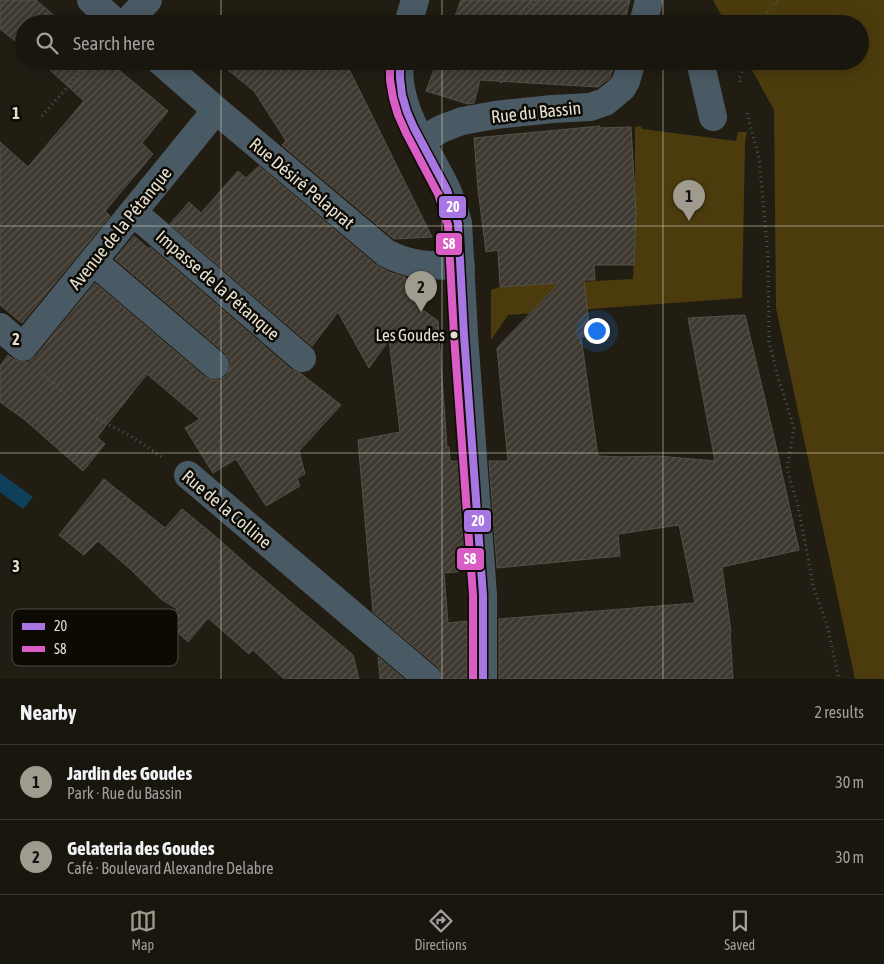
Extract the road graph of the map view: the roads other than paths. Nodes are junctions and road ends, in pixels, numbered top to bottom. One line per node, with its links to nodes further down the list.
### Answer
1 (91, 0): 5 (street)
2 (148, 0): 6 (street)
3 (414, 0): 7 (street)
4 (649, 0): 8 (street)
5 (107, 15)
6 (134, 15)
7 (410, 15)
8 (646, 15)
9 (170, 70): 13 (street, Rue Désiré Pelaprat)
10 (399, 70): 15 (street)
11 (629, 70): 15 (street, Rue du Bassin)
12 (702, 70): 14 (street)
13 (216, 110): 16 (street, Avenue de la Pétanque); 18 (street, Rue Désiré Pelaprat)
14 (713, 117)
15 (422, 141): 18 (street)
16 (133, 212): 17 (street, Avenue de la Pétanque); 20 (street, Impasse de la Pétanque)
17 (93, 261): 19 (street, Avenue de la Pétanque); 21 (street)
18 (461, 266): 24 (street)
19 (0, 327)
20 (302, 358)
21 (215, 365)
22 (188, 475): 23 (street, Rue de la Colline)
23 (428, 679)
24 (483, 679)

